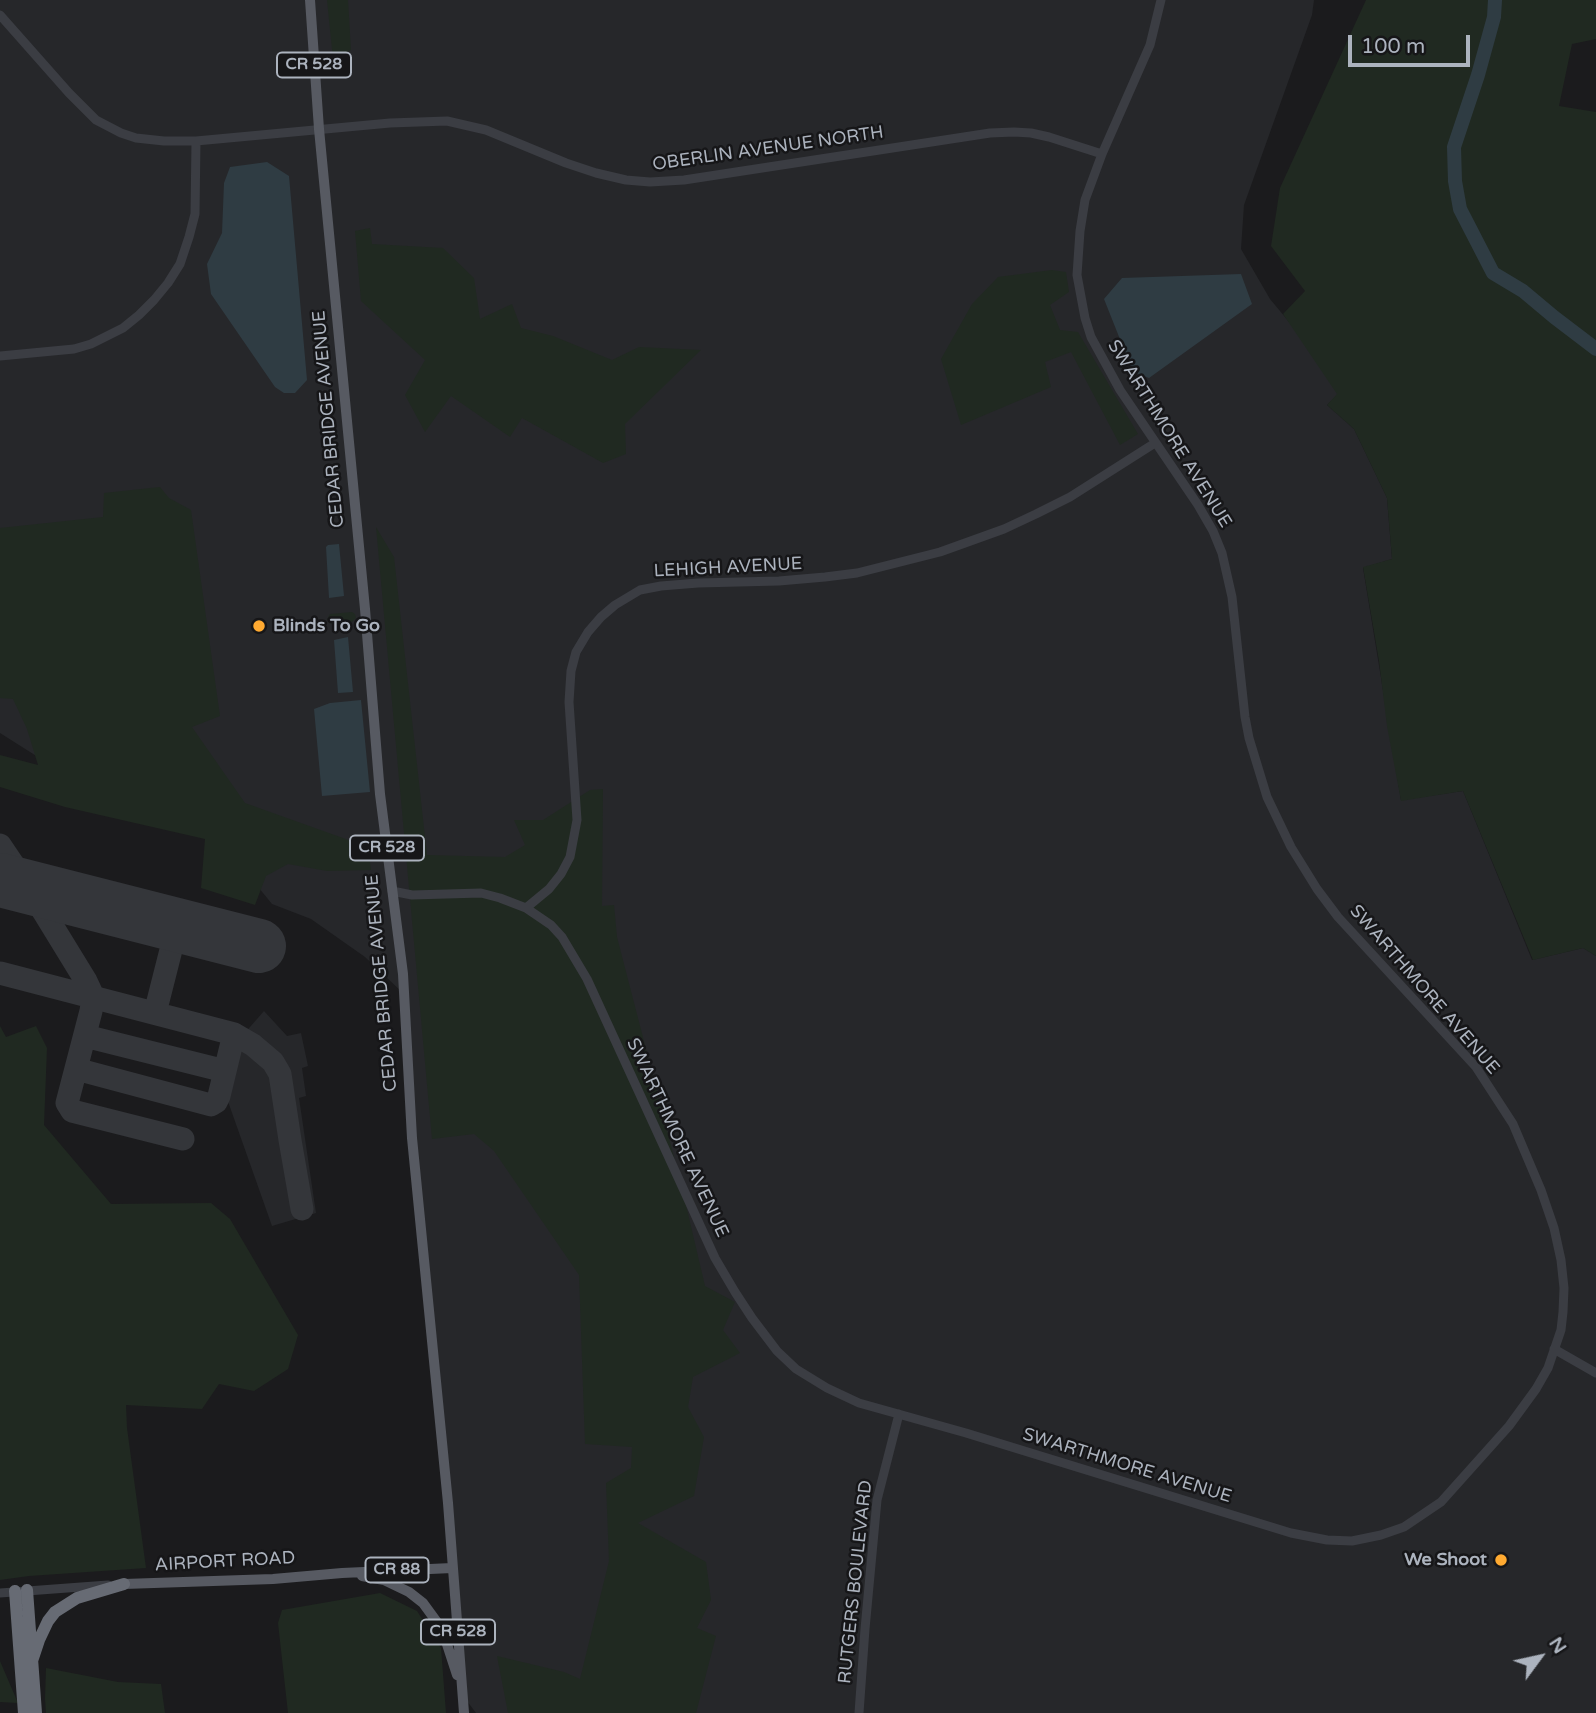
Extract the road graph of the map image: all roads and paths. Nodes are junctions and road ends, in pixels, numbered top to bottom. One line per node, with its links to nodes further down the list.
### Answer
1 (310, 0): 4 (main road, CEDAR BRIDGE AVENUE / CR 528)
2 (1161, 0): 6 (street, SWARTHMORE AVENUE)
3 (0, 15): 5 (street, OBERLIN AVENUE NORTH)
4 (319, 130): 5 (street, OBERLIN AVENUE NORTH); 6 (street, OBERLIN AVENUE NORTH); 9 (main road, CEDAR BRIDGE AVENUE / CR 528)
5 (196, 141): 7 (street)
6 (1102, 154): 8 (street, SWARTHMORE AVENUE)
7 (0, 356)
8 (1155, 443): 10 (street, LEHIGH AVENUE); 11 (street, SWARTHMORE AVENUE)
9 (392, 891): 10 (street, SWARTHMORE AVENUE); 14 (main road, CEDAR BRIDGE AVENUE / CR 528)
10 (526, 908): 13 (street, SWARTHMORE AVENUE)
11 (1555, 1349): 12 (street); 13 (street, SWARTHMORE AVENUE)
12 (1596, 1373)
13 (899, 1414): 24 (street, RUTGERS BOULEVARD)
14 (452, 1568): 15 (main road, AIRPORT ROAD / CR 88); 20 (main road, CEDAR BRIDGE AVENUE / CR 528)
15 (342, 1573): 16 (main road, AIRPORT ROAD / CR 88); 20 (main road)
16 (124, 1584): 17 (street, AIRPORT ROAD); 19 (highway)
17 (21, 1591): 18 (street, AIRPORT ROAD); 19 (highway); 21 (highway)
18 (0, 1593)
19 (32, 1661): 22 (highway)
20 (464, 1697): 23 (main road, CEDAR BRIDGE AVENUE / CR 528)
21 (24, 1713)
22 (36, 1713)
23 (464, 1713)
24 (859, 1713)

